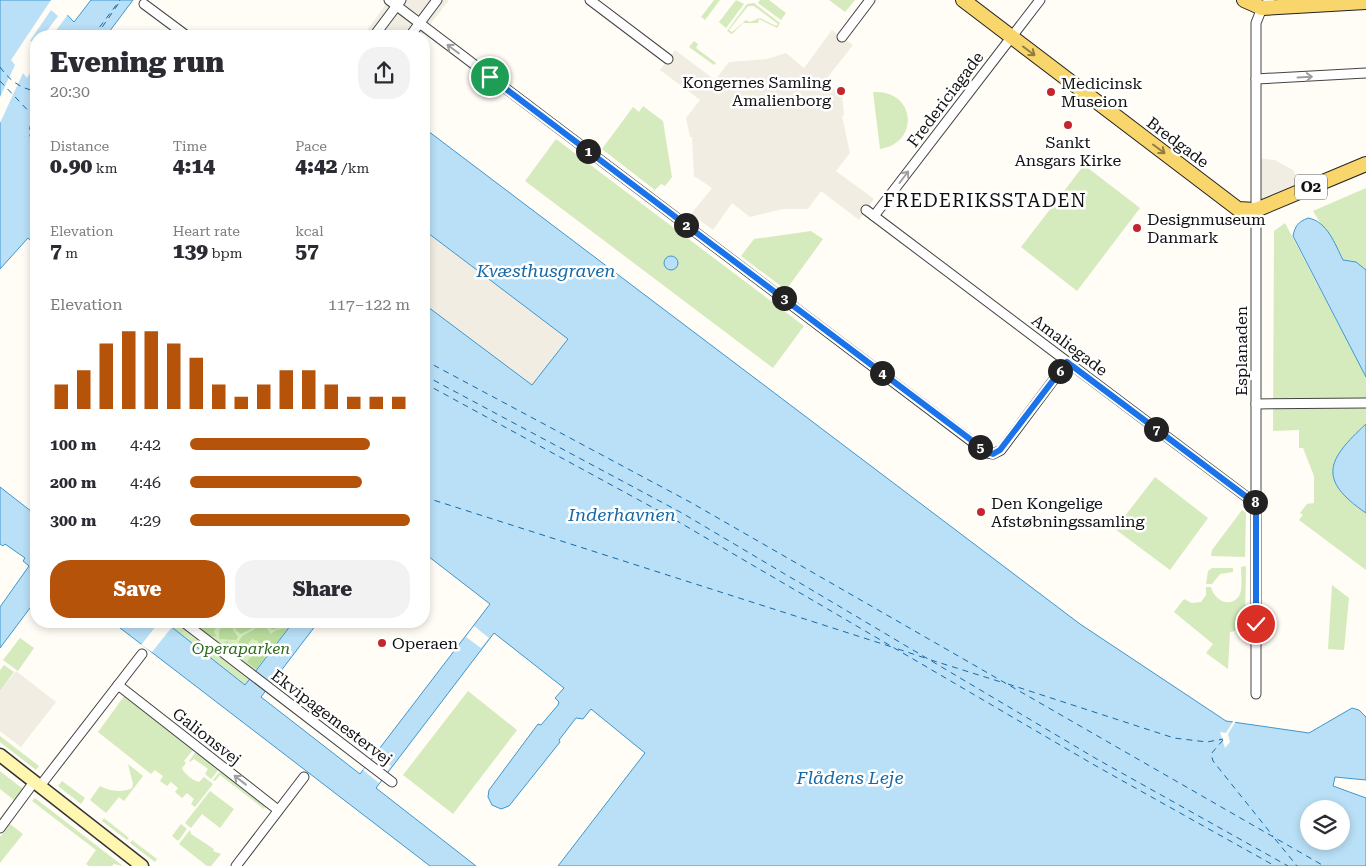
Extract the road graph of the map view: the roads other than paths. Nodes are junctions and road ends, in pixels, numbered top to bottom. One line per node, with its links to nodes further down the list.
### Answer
1 (437, 0): 11 (street)
2 (590, 0): 19 (street)
3 (870, 0): 17 (street)
4 (963, 0): 18 (main road, Bredgade)
5 (1040, 0): 18 (street, Fredericiagade)
6 (1244, 0): 10 (main road)
7 (395, 2): 11 (street); 13 (street)
8 (1366, 2): 10 (main road)
9 (144, 4): 12 (street)
10 (1266, 4): 21 (street, Esplanaden)
11 (420, 24): 14 (street); 15 (street, one-way to 11)
12 (178, 30)
13 (378, 30)
14 (415, 30)
15 (428, 30)
16 (430, 32): 25 (street, one-way to 16)
17 (842, 37)
18 (1011, 37): 23 (main road, Bredgade, one-way to 23); 24 (street, Fredericiagade, one-way to 18)
19 (668, 60)
20 (1366, 74): 21 (street, one-way to 20)
21 (1256, 79): 23 (street, Esplanaden)
22 (1366, 164): 23 (main road, O2)
23 (1256, 210): 27 (street, Esplanaden)
24 (870, 213): 25 (street, Amaliegade)
25 (1067, 362): 28 (street, Amaliegade)
26 (1366, 403): 27 (street)
27 (1256, 404): 28 (street, Esplanaden)
28 (1256, 504): 32 (street, Esplanaden)
29 (191, 628): 35 (street, Ekvipagemestervej)
30 (142, 654): 31 (street)
31 (118, 685): 36 (street); 37 (street, Galionsvej, one-way to 31)
32 (1256, 694)
33 (0, 756): 36 (street)
34 (304, 777): 37 (street)
35 (391, 780)
36 (37, 784): 38 (street); 39 (street)
37 (278, 810): 40 (street)
38 (0, 828)
39 (142, 866)
40 (236, 866)

